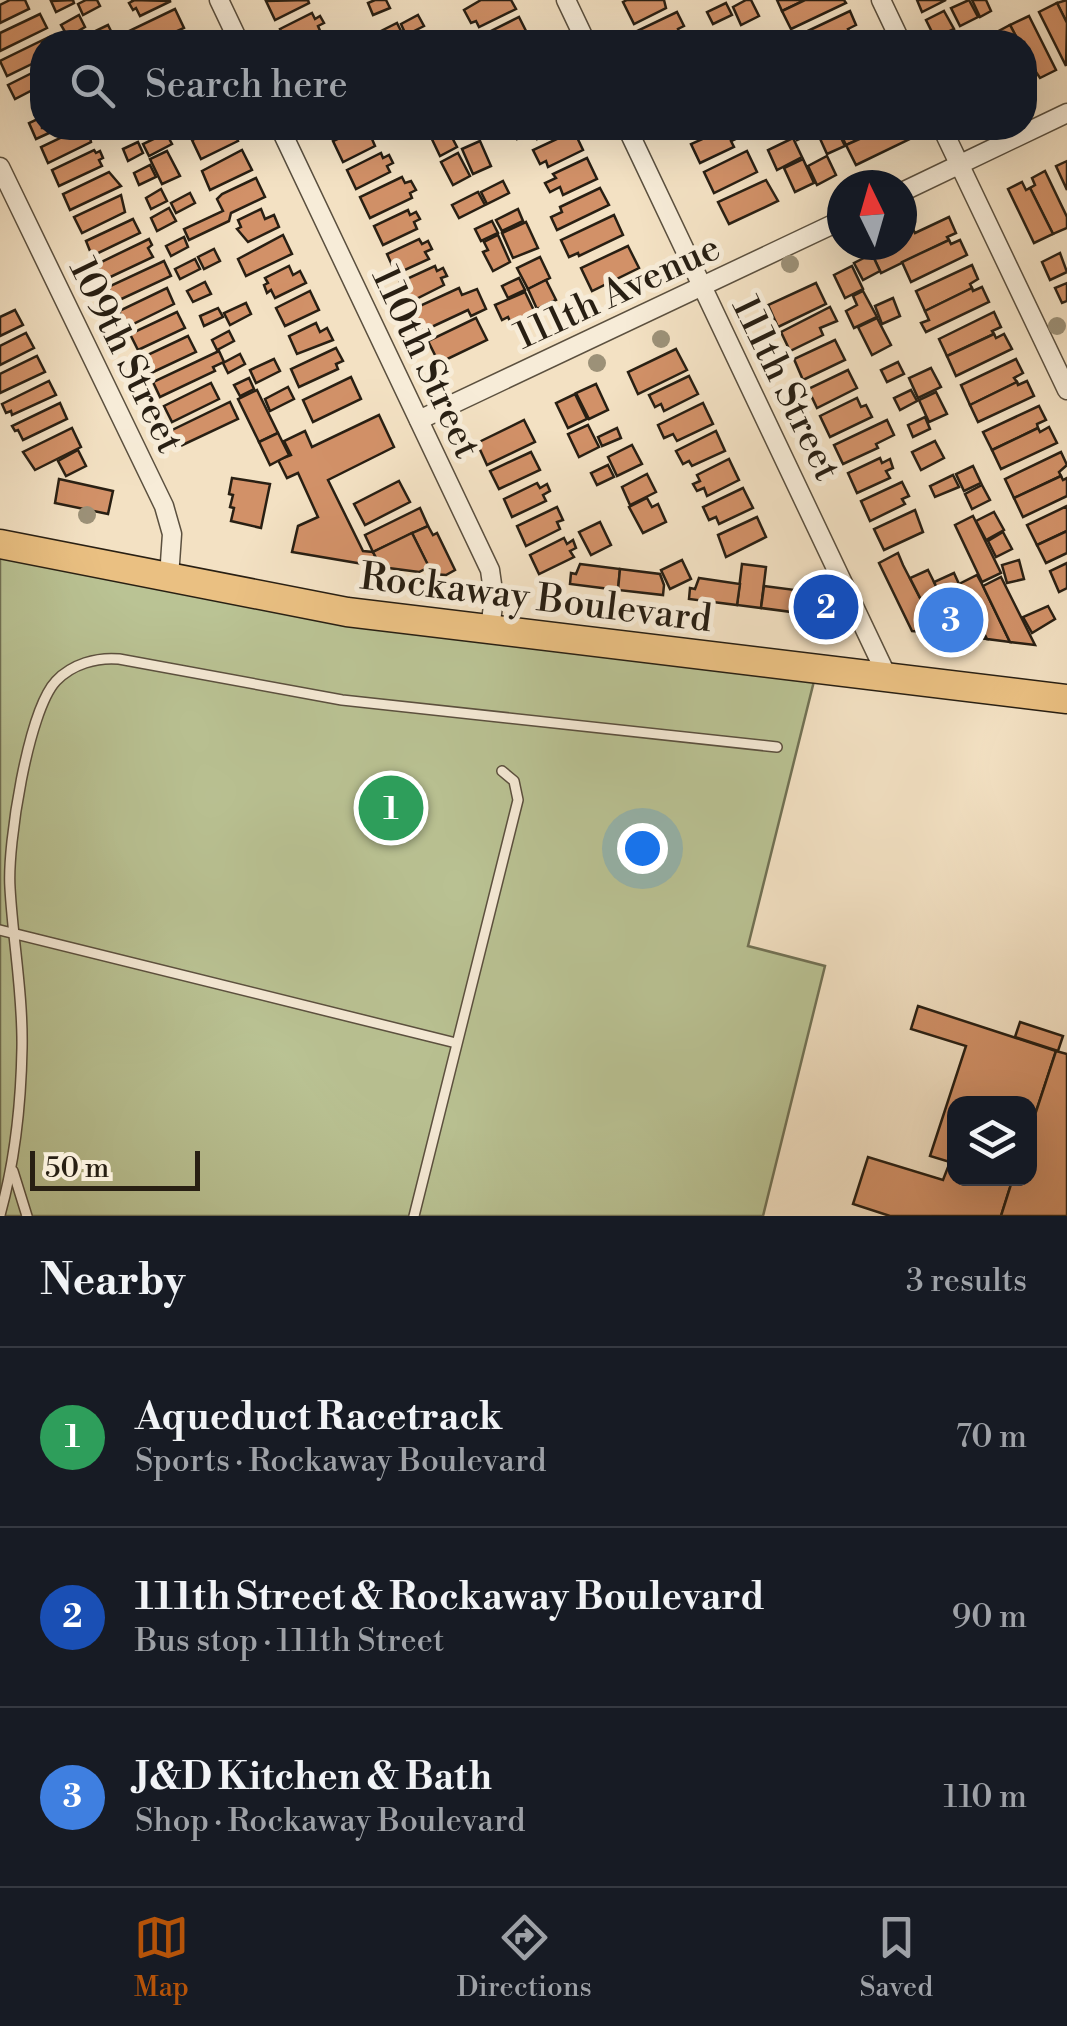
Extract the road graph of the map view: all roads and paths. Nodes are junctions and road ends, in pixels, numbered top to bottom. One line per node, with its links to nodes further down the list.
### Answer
1 (219, 0): 4 (street)
2 (566, 0): 5 (street)
3 (881, 0): 6 (street)
4 (233, 30)
5 (580, 30)
6 (895, 30)
7 (1067, 113): 8 (street)
8 (1037, 127)
9 (286, 140): 19 (street, 110th Street)
10 (633, 140): 17 (street, 111th Street)
11 (948, 140): 13 (street)
12 (1010, 140): 13 (street)
13 (960, 164): 15 (street); 18 (street)
14 (0, 167): 21 (street, 109th Street)
15 (917, 185)
16 (827, 227): 17 (street, 111th Avenue)
17 (703, 287): 19 (street, 111th Avenue); 23 (street, 111th Street)
18 (1067, 390)
19 (419, 420): 22 (street, 110th Street)
20 (0, 544): 21 (main road, Rockaway Boulevard)
21 (169, 577): 22 (main road, Rockaway Boulevard)
22 (490, 630): 23 (main road, Rockaway Boulevard)
23 (888, 678): 24 (main road, Rockaway Boulevard)
24 (1067, 699)
25 (777, 747): 28 (lane)
26 (502, 771): 29 (lane)
27 (0, 930): 28 (lane)
28 (15, 934): 29 (lane); 31 (lane)
29 (456, 1044): 34 (lane)
30 (0, 1168): 31 (lane)
31 (12, 1170): 32 (lane); 33 (lane)
32 (0, 1215)
33 (26, 1216)
34 (414, 1216)

